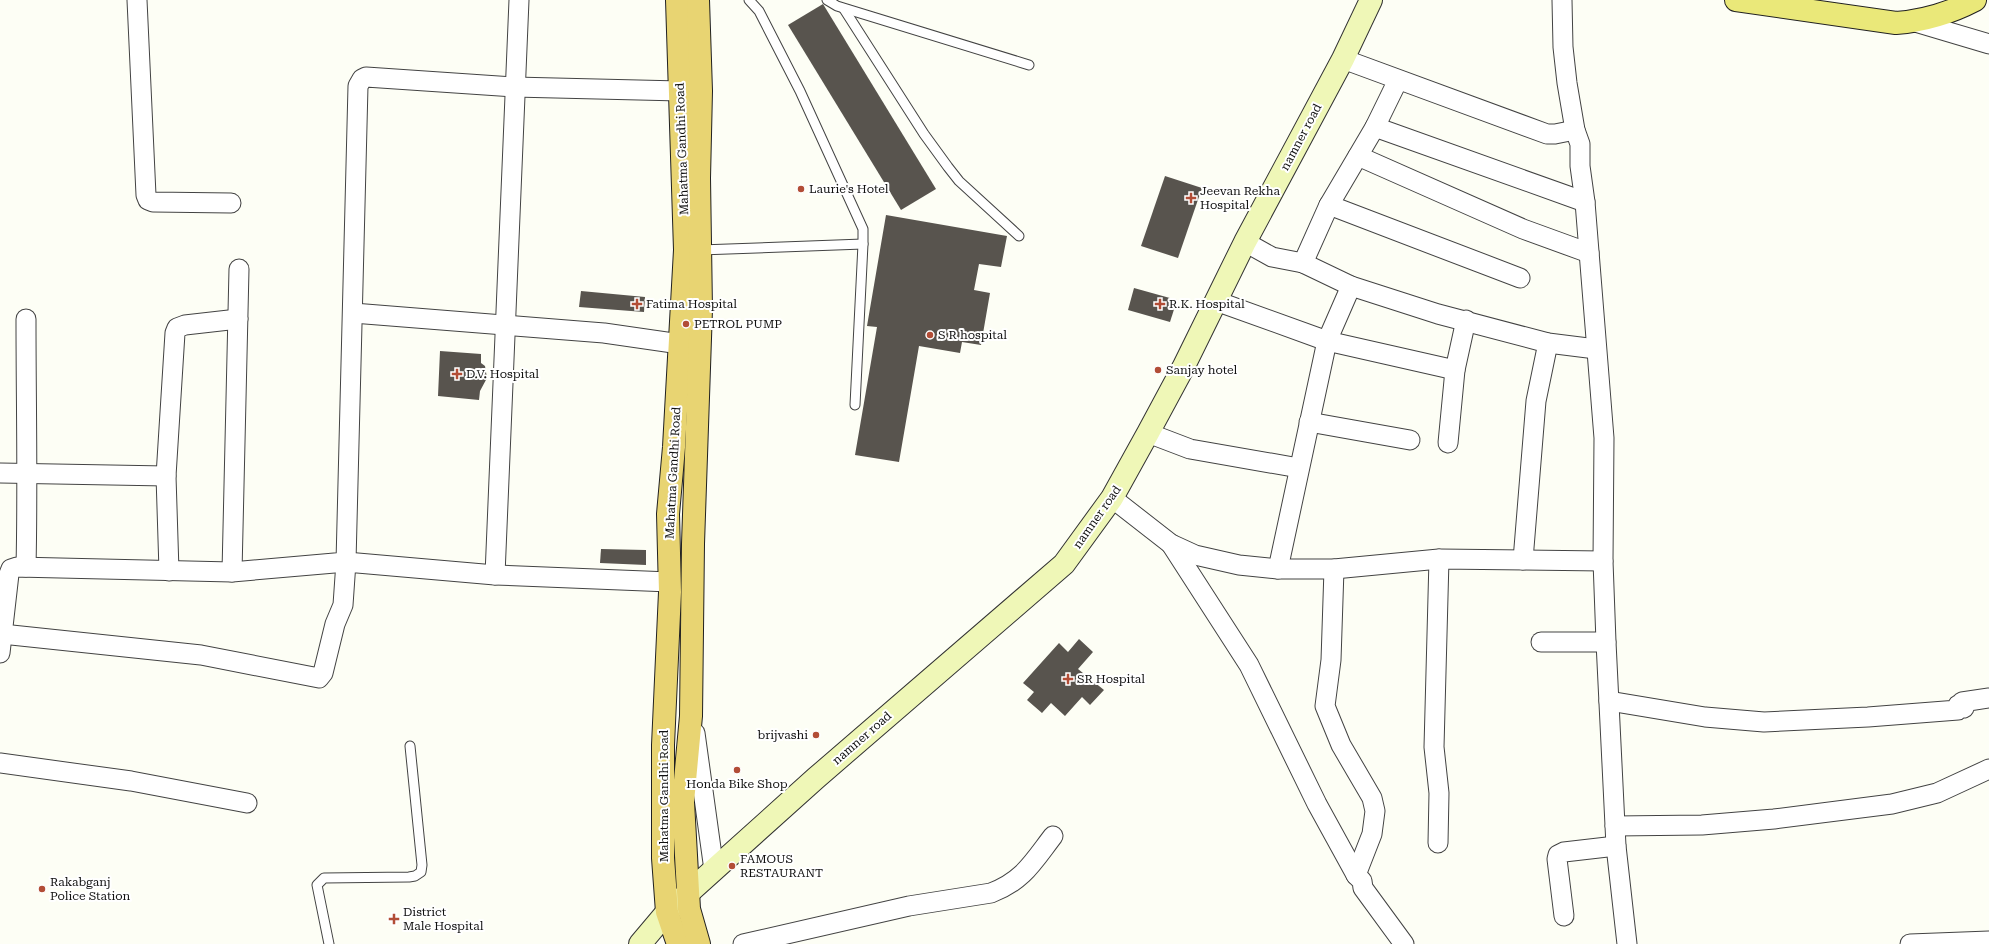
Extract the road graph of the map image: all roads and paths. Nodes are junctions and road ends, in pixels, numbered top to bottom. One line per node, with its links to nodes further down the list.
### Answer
1 (137, 0): 23 (street)
2 (519, 0): 17 (street)
3 (677, 0): 18 (highway, Mahatma Gandhi Road)
4 (698, 0): 28 (highway, Mahatma Gandhi Road)
5 (750, 0): 27 (lane)
6 (827, 0): 11 (lane)
7 (1371, 0): 14 (main road, namner road)
8 (1562, 0): 20 (street)
9 (1736, 0): 12 (main road)
10 (1975, 0): 12 (main road)
11 (844, 9): 15 (lane); 25 (lane)
12 (1915, 22): 13 (street)
13 (1989, 44)
14 (1343, 59): 16 (street); 26 (main road, namner road)
15 (1029, 65)
16 (1398, 80): 19 (street); 20 (street)
17 (514, 87): 18 (street); 35 (street); 39 (street)
18 (680, 91): 40 (highway, Mahatma Gandhi Road)
19 (1375, 127): 21 (street); 22 (street)
20 (1574, 130): 22 (street)
21 (1358, 156): 24 (street); 29 (street)
22 (1585, 202): 29 (street)
23 (231, 203)
24 (1330, 205): 30 (street); 32 (street)
25 (1019, 236)
26 (1245, 242): 30 (street); 34 (main road, namner road)
27 (863, 244): 28 (lane); 45 (lane)
28 (700, 250): 73 (highway, Mahatma Gandhi Road)
29 (1589, 253): 43 (street)
30 (1303, 263): 33 (street)
31 (239, 269): 37 (street)
32 (1520, 278)
33 (1351, 286): 38 (street); 41 (street)
34 (1216, 301): 41 (street); 47 (main road, namner road)
35 (353, 313): 39 (street); 59 (street)
36 (26, 319): 52 (street)
37 (238, 319): 53 (street); 64 (street)
38 (1466, 320): 42 (street); 44 (street)
39 (505, 326): 40 (street); 65 (street)
40 (680, 333): 66 (highway, Mahatma Gandhi Road)
41 (1327, 341): 44 (street); 46 (street)
42 (1548, 343): 43 (street); 57 (street)
43 (1596, 349): 58 (street)
44 (1454, 370): 49 (street)
45 (855, 405)
46 (1309, 422): 48 (street); 50 (street)
47 (1148, 433): 50 (street); 54 (main road, namner road)
48 (1410, 440)
49 (1448, 443)
50 (1299, 468): 61 (street)
51 (0, 473): 52 (street)
52 (27, 474): 53 (street); 60 (street)
53 (166, 476): 63 (street)
54 (1112, 498): 55 (street); 82 (main road, namner road)
55 (1171, 544): 61 (street); 83 (street)
56 (1439, 559): 57 (street); 62 (street); 80 (street)
57 (1523, 560): 58 (street)
58 (1603, 560): 69 (street)
59 (346, 562): 64 (street); 65 (street); 67 (street)
60 (26, 567): 63 (street); 67 (street)
61 (1278, 569): 62 (street)
62 (1334, 569): 83 (street)
63 (169, 571): 64 (street)
64 (232, 572)
65 (495, 575): 66 (street)
66 (670, 582): 85 (highway, Mahatma Gandhi Road)
67 (2, 634): 70 (street)
68 (1541, 642): 69 (street)
69 (1606, 642): 72 (street)
70 (0, 653)
71 (1989, 698): 72 (street)
72 (1609, 701): 78 (street)
73 (691, 709): 82 (street); 84 (highway, Mahatma Gandhi Road)
74 (410, 746): 88 (lane)
75 (0, 763): 77 (street)
76 (1989, 769): 78 (street)
77 (247, 803)
78 (1615, 826): 81 (street)
79 (1053, 836): 92 (street)
80 (1438, 843)
81 (1616, 846): 86 (street); 94 (street)
82 (714, 870): 84 (main road, namner road)
83 (1356, 875): 93 (street)
84 (688, 894): 85 (main road, namner road); 91 (highway, Mahatma Gandhi Road)
85 (667, 912): 89 (main road, namner road); 90 (highway, Mahatma Gandhi Road)
86 (1564, 916)
87 (1989, 941): 95 (street)
88 (329, 944)
89 (640, 944)
90 (678, 944)
91 (699, 944)
92 (743, 944)
93 (1404, 944)
94 (1627, 944)
95 (1910, 944)

